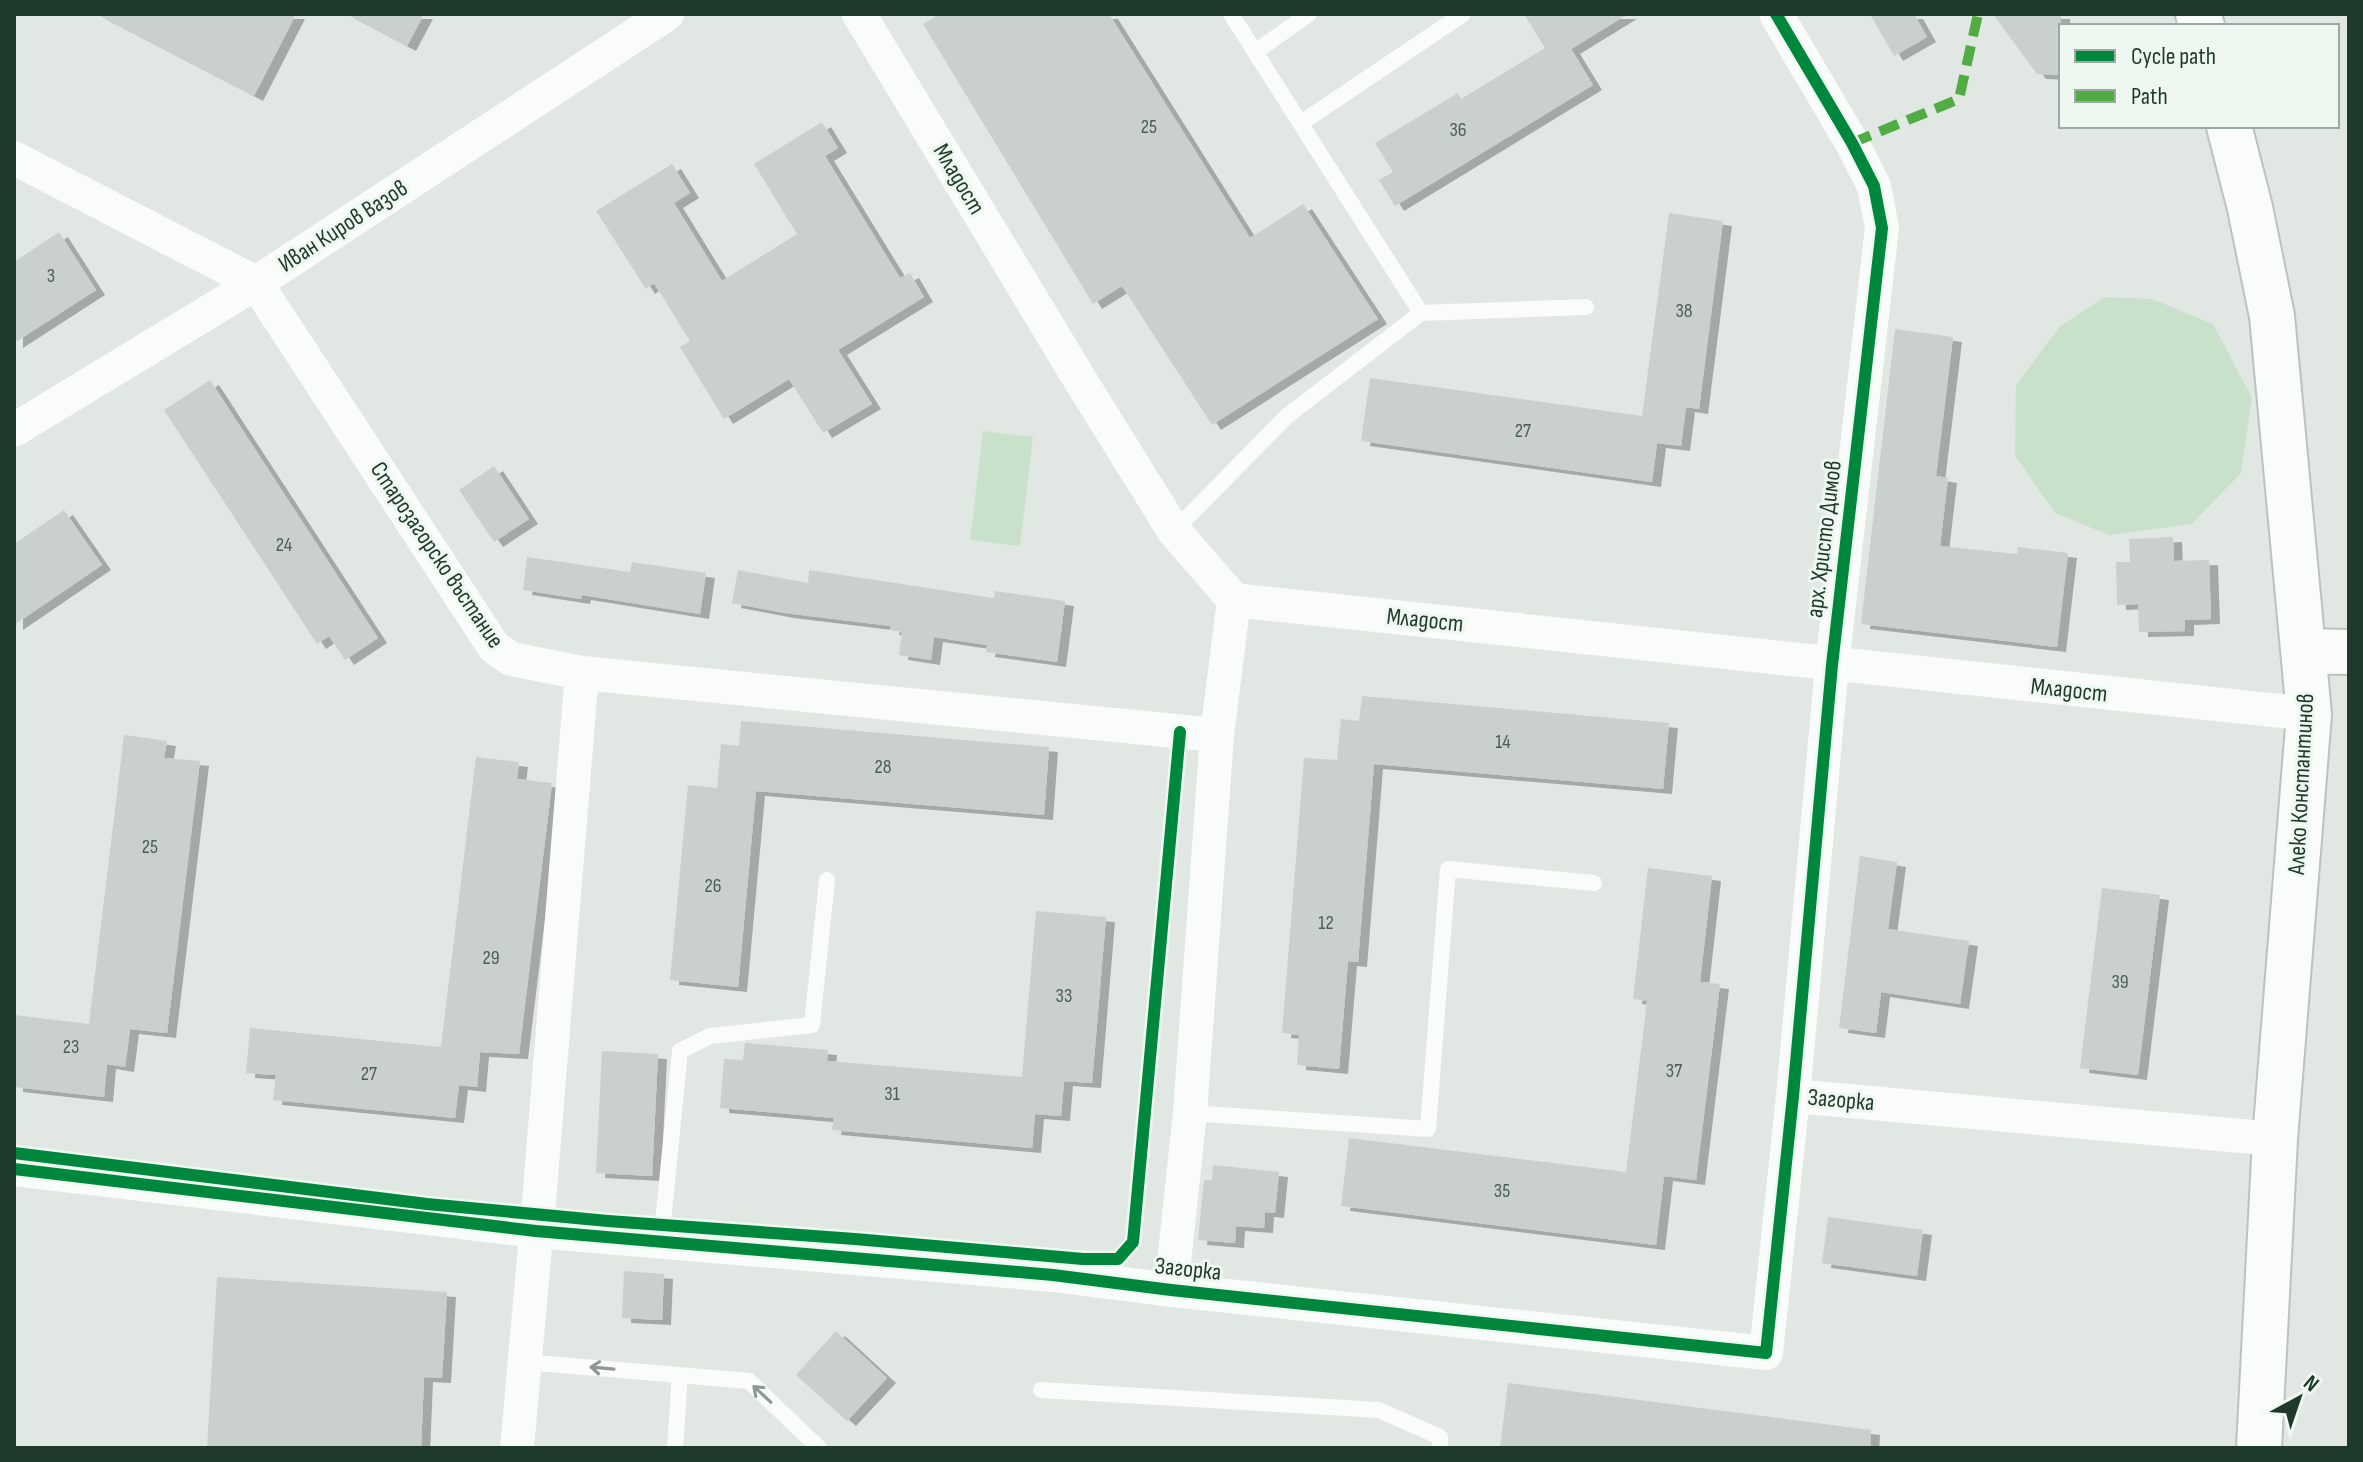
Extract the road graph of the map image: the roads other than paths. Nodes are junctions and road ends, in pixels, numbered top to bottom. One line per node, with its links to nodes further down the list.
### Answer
1 (667, 14): 11 (street, Иван Киров Вазов)
2 (859, 14): 15 (street, Младост)
3 (1231, 14): 7 (lane)
4 (1309, 14): 7 (lane)
5 (1463, 14): 8 (lane)
6 (1776, 14): 19 (street, арх. Христо Димов)
7 (1255, 52): 8 (lane)
8 (1301, 123): 13 (lane)
9 (2230, 128): 17 (street, Алеко Константинов)
10 (14, 158): 11 (street, Старозагорско въстание)
11 (256, 283): 14 (street, Иван Киров Вазов); 20 (street, Старозагорско въстание)
12 (1586, 307): 13 (lane)
13 (1421, 313): 15 (lane)
14 (14, 430)
15 (1174, 531): 16 (street, Младост)
16 (1234, 600): 19 (street, Младост); 22 (street)
17 (2304, 651): 18 (street); 21 (street, Алеко Константинов)
18 (2349, 652)
19 (1832, 665): 21 (street, Младост); 25 (street, арх. Христо Димов)
20 (582, 673): 22 (street, Старозагорско въстание); 29 (street)
21 (2309, 714): 27 (street, Алеко Константинов)
22 (1217, 735): 26 (street)
23 (827, 880): 30 (lane)
24 (1594, 883): 26 (lane)
25 (1793, 1096): 27 (street, Загорка); 31 (street, Загорка)
26 (1190, 1113): 31 (street)
27 (2275, 1139): 39 (street, Алеко Константинов)
28 (14, 1169): 29 (street, Загорка)
29 (536, 1231): 30 (street, Загорка); 32 (street)
30 (661, 1242): 31 (street, Загорка)
31 (1171, 1290)
32 (525, 1362): 33 (lane, one-way to 32); 35 (street)
33 (680, 1375): 36 (lane); 37 (lane, one-way to 33)
34 (1041, 1390): 38 (lane)
35 (517, 1448)
36 (675, 1448)
37 (819, 1448)
38 (1440, 1448)
39 (2259, 1448)

